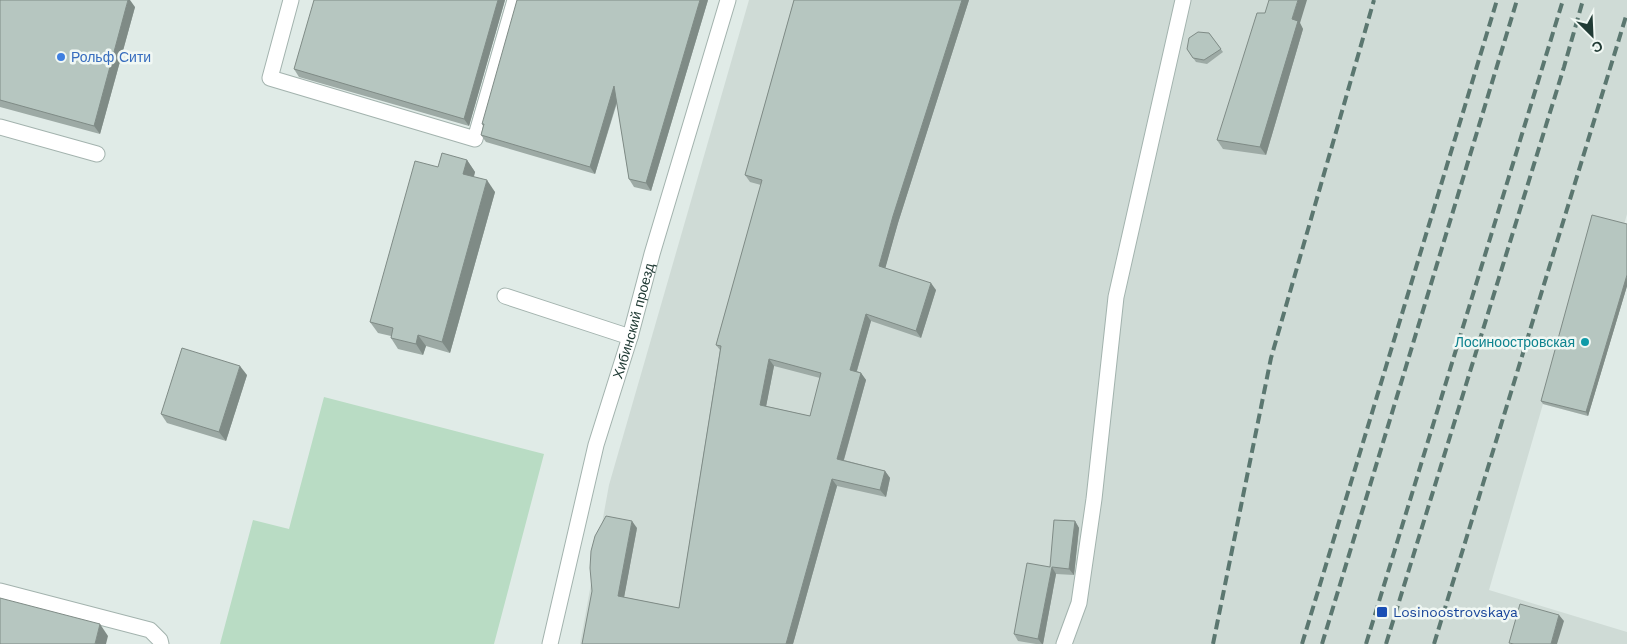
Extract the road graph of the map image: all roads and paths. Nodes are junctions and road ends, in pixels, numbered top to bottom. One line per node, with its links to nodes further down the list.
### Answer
1 (291, 0): 2 (street)
2 (515, 0)
3 (728, 0): 8 (street, Хибинский проезд)
4 (1183, 0): 12 (street)
5 (0, 127): 6 (street)
6 (97, 154)
7 (505, 296): 8 (street)
8 (630, 337): 11 (street, Хибинский проезд)
9 (0, 590): 10 (street)
10 (161, 644)
11 (550, 644)
12 (1064, 644)

